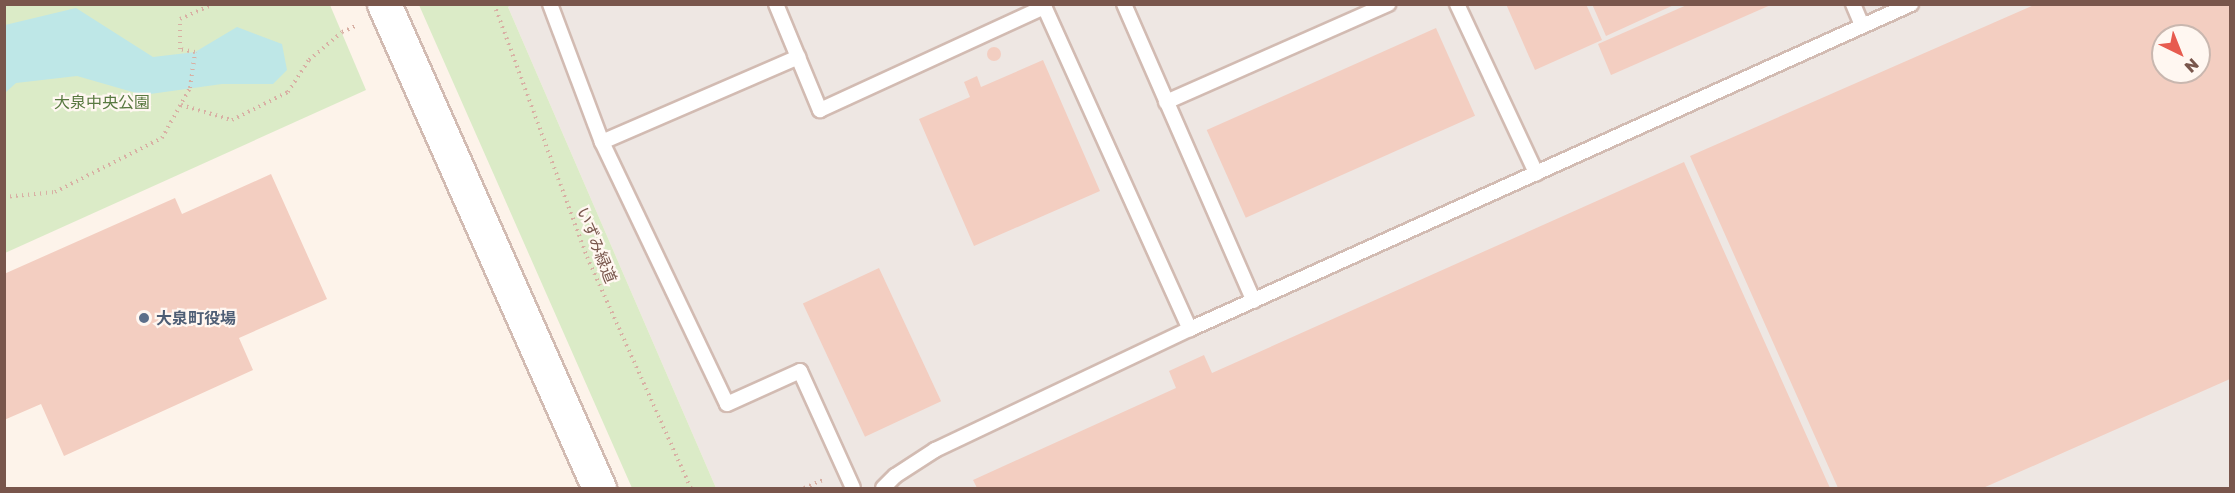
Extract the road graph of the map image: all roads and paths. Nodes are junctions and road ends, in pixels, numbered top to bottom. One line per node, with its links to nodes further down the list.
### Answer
1 (214, 4): 16 (path)
2 (384, 4): 24 (street)
3 (494, 4): 25 (path, いずみ緑道)
4 (550, 4): 17 (lane)
5 (776, 4): 14 (lane)
6 (1124, 4): 15 (lane)
7 (1388, 4): 15 (lane)
8 (1457, 4): 18 (lane)
9 (1853, 4): 13 (lane)
10 (1911, 4): 13 (lane)
11 (1043, 6): 14 (lane); 21 (lane)
12 (359, 24): 16 (path)
13 (1863, 25): 18 (lane)
14 (798, 57): 17 (lane)
15 (1166, 102): 20 (lane)
16 (181, 105): 19 (path)
17 (602, 142): 27 (lane)
18 (1536, 173): 20 (lane)
19 (4, 197)
20 (1254, 301): 21 (lane)
21 (1190, 329): 23 (lane)
22 (831, 477): 26 (path)
23 (897, 482): 28 (lane)
24 (599, 489)
25 (691, 489)
26 (804, 489)
27 (853, 489)
28 (884, 489)

